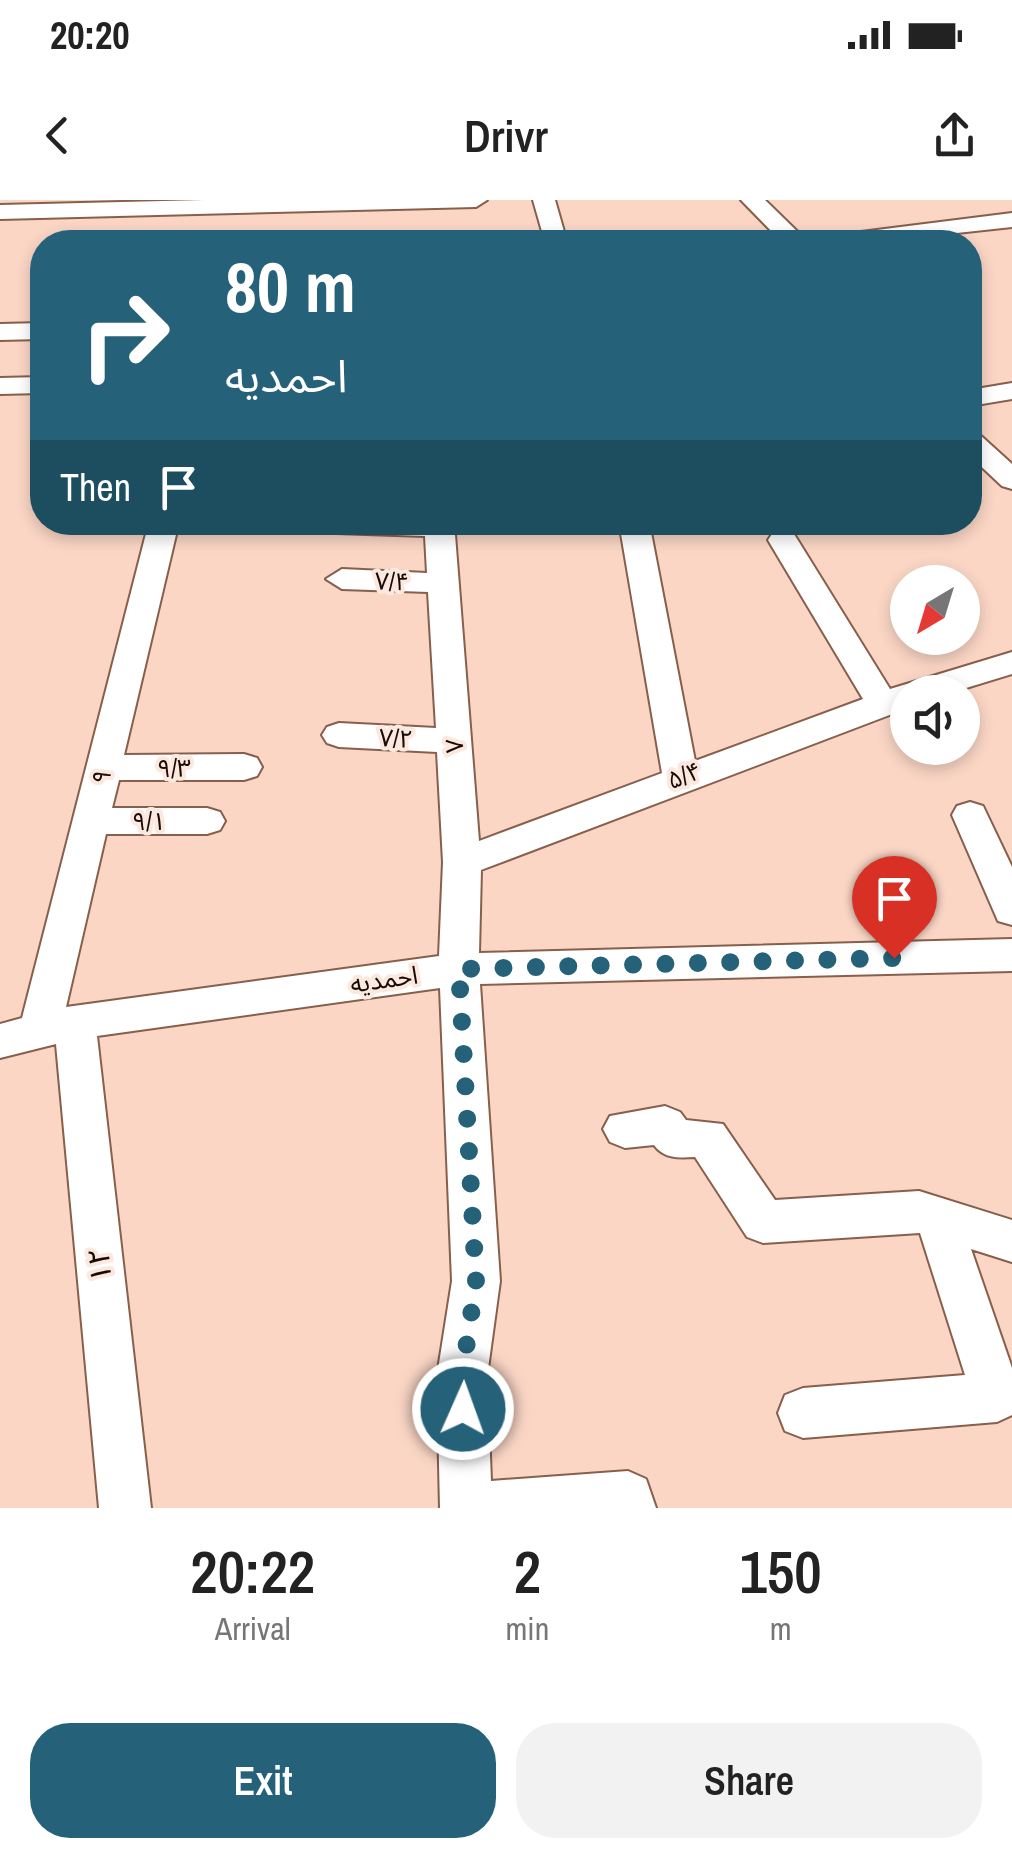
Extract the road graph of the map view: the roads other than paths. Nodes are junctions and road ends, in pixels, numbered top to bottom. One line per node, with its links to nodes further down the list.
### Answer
1 (476, 200): 4 (street)
2 (544, 200): 10 (street)
3 (752, 200): 11 (street)
4 (349, 202): 5 (street)
5 (218, 204): 6 (street)
6 (121, 205): 7 (street)
7 (57, 206): 8 (street)
8 (0, 212)
9 (1012, 220): 12 (street)
10 (553, 230)
11 (783, 230)
12 (922, 230)
13 (30, 331): 14 (street)
14 (0, 332)
15 (30, 385): 16 (street)
16 (0, 386)
17 (1012, 391): 18 (street)
18 (982, 396)
19 (982, 452): 20 (street)
20 (1012, 480)
21 (161, 535): 34 (street, ۹)
22 (440, 535): 26 (street, ۷)
23 (636, 535): 35 (street)
24 (782, 540): 29 (street)
25 (342, 579): 26 (street, ۷/۴)
26 (443, 583): 32 (street, ۷)
27 (1012, 663): 28 (street, ۵/۴)
28 (973, 675)
29 (890, 681)
30 (890, 701): 35 (street, ۵/۴)
31 (339, 735): 32 (street, ۷/۲)
32 (454, 741): 39 (street, ۷)
33 (244, 767): 34 (street, ۹/۳)
34 (104, 768): 37 (street, ۹)
35 (680, 776): 39 (street, ۵/۴)
36 (970, 815): 40 (street)
37 (91, 821): 38 (street, ۹/۱); 43 (street, ۹)
38 (207, 821)
39 (462, 862): 42 (street, ۷)
40 (1012, 910)
41 (1012, 954): 42 (street, احمدیه)
42 (459, 969): 43 (street, احمدیه); 49 (street, ۷)
43 (38, 1032): 48 (street, ۱۲)
44 (625, 1129): 45 (street)
45 (938, 1219): 46 (street); 47 (street)
46 (1012, 1241)
47 (802, 1413)
48 (125, 1508)
49 (466, 1508)
50 (474, 1508): 51 (street)
51 (630, 1508)

